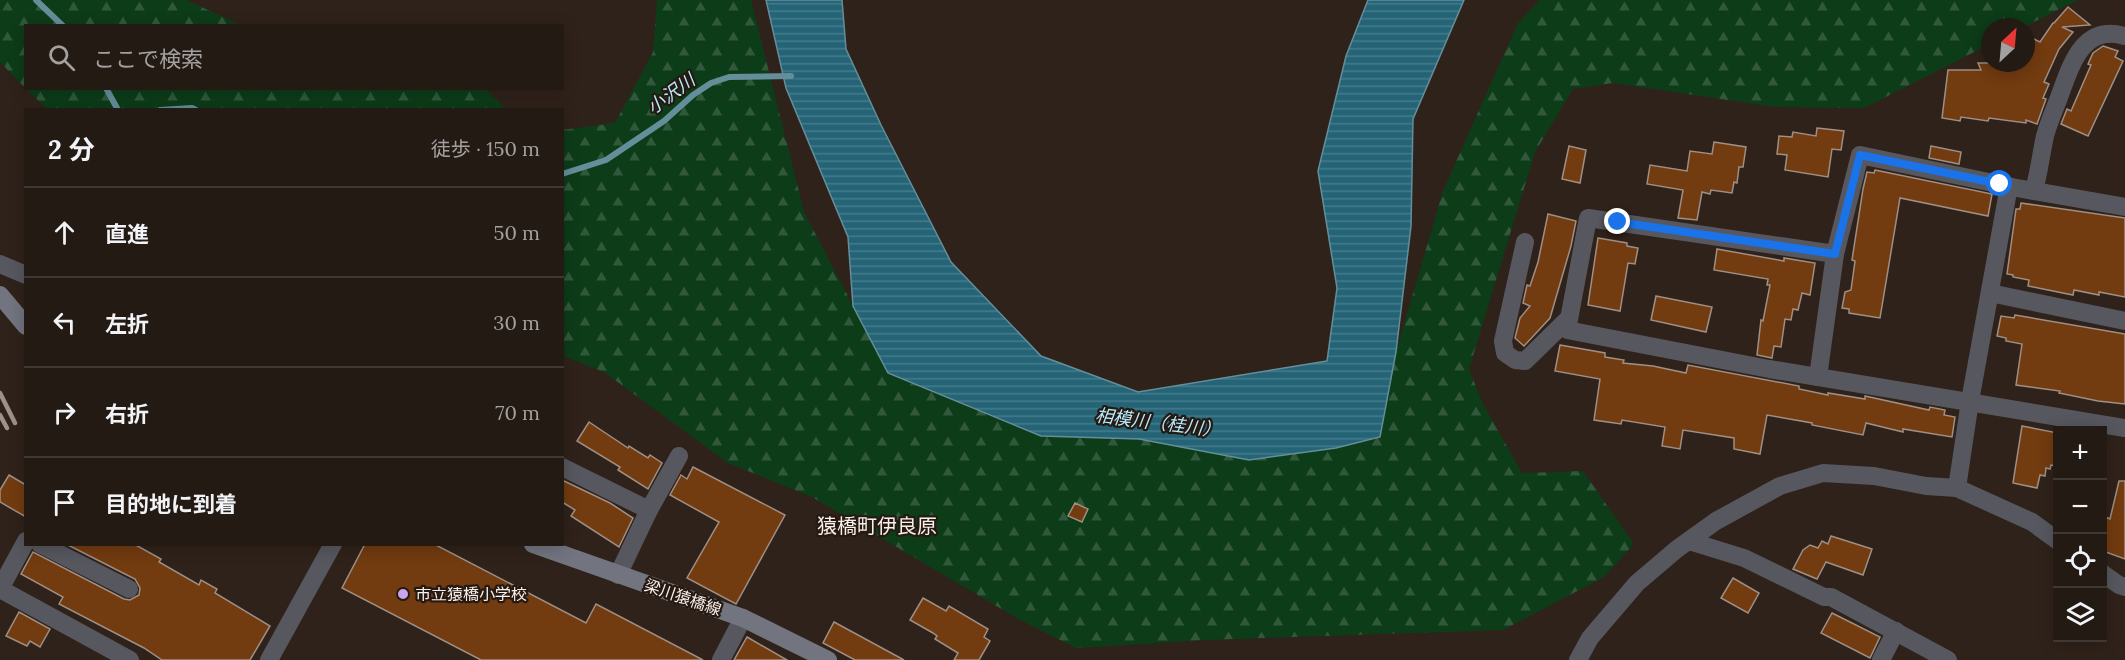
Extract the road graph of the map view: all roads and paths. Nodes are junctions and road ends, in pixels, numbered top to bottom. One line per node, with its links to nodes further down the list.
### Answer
1 (2125, 36): 3 (street)
2 (2009, 186): 3 (street); 6 (street); 9 (street)
3 (2034, 190): 4 (street)
4 (2125, 207)
5 (1525, 242): 11 (street)
6 (1835, 254): 11 (street); 14 (street)
7 (0, 264): 8 (street)
8 (24, 274)
9 (1990, 293): 12 (street); 15 (street)
10 (0, 295): 13 (main road)
11 (1569, 318): 14 (street)
12 (2125, 321)
13 (24, 324)
14 (1818, 377): 15 (street)
15 (1970, 401): 16 (street); 19 (street)
16 (2125, 428)
17 (679, 456): 20 (street)
18 (564, 468): 20 (street)
19 (1957, 488): 21 (street); 22 (street)
20 (649, 510): 27 (street)
21 (2053, 537)
22 (1689, 541): 33 (street); 38 (street)
23 (24, 545): 30 (street)
24 (44, 546): 31 (street)
25 (332, 546): 35 (street)
26 (538, 546): 27 (main road, 梁川猿橋線)
27 (618, 575): 32 (main road, 梁川猿橋線)
28 (2107, 576): 29 (street)
29 (2125, 586)
30 (0, 589): 34 (street)
31 (129, 589)
32 (743, 618): 36 (street); 37 (main road, 梁川猿橋線)
33 (1896, 631): 39 (street); 40 (street)
34 (130, 660)
35 (270, 660)
36 (721, 660)
37 (828, 660)
38 (1578, 660)
39 (1881, 660)
40 (1948, 660)

